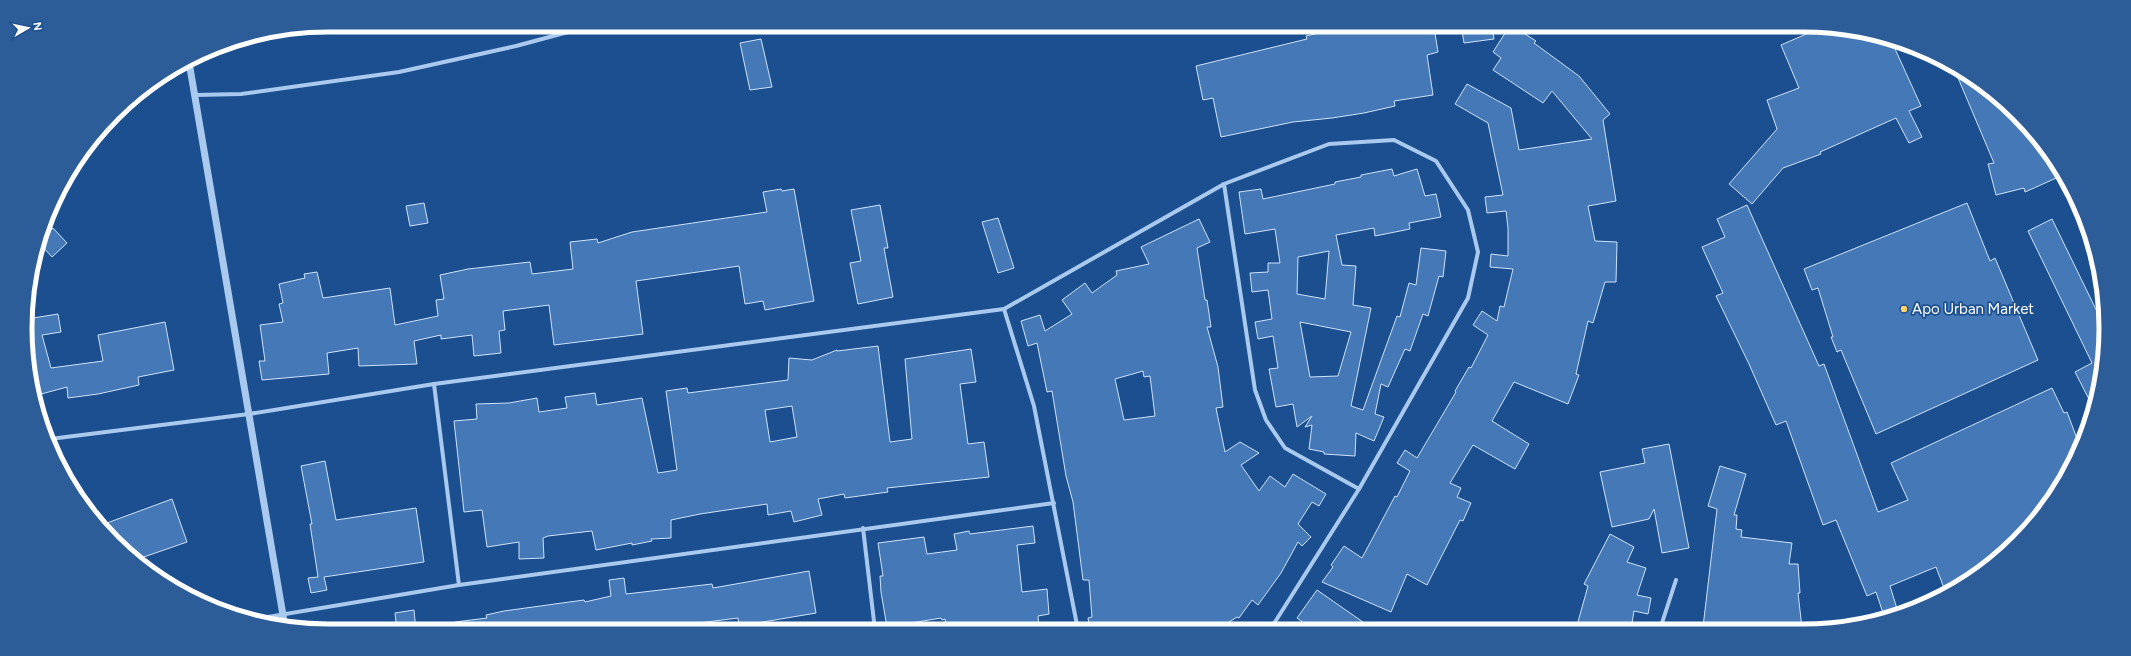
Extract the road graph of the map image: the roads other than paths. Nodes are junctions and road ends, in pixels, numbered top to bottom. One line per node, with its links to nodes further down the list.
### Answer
1 (568, 32): 3 (street)
2 (190, 67): 3 (street)
3 (196, 96): 7 (street)
4 (1224, 184): 5 (street); 9 (street); 9 (street)
5 (1004, 309): 6 (street); 10 (street)
6 (434, 384): 7 (street); 13 (street)
7 (249, 414): 8 (street); 14 (street)
8 (54, 438)
9 (1358, 489): 19 (street)
10 (1054, 503): 11 (street); 18 (street)
11 (863, 528): 13 (street); 17 (street)
12 (1676, 580): 20 (street)
13 (460, 585): 14 (street)
14 (283, 614): 15 (street); 16 (street)
15 (266, 617)
16 (284, 620)
17 (874, 624)
18 (1077, 624)
19 (1273, 624)
20 (1662, 624)

